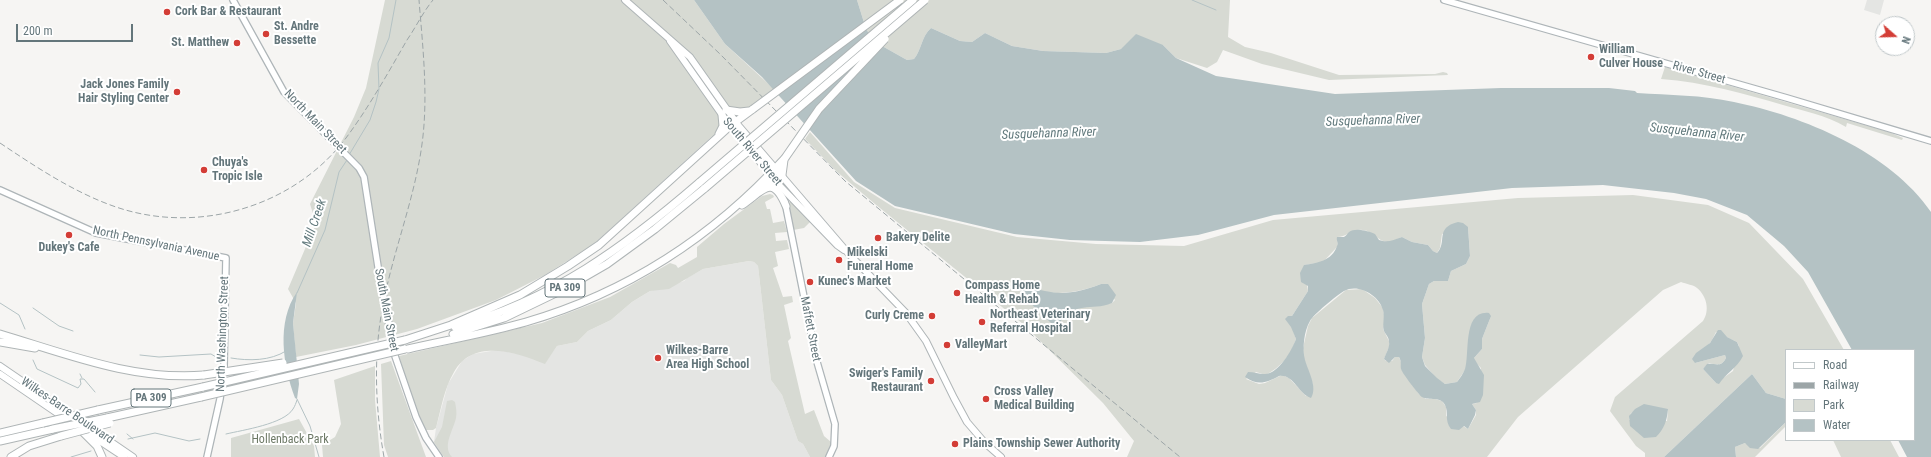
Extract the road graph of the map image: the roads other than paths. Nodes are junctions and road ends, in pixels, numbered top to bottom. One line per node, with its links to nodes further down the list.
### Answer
1 (233, 0): 14 (street, North Main Street)
2 (625, 0): 9 (main road, South River Street)
3 (900, 0): 8 (highway, bridge)
4 (913, 0): 17 (highway, PA 309, bridge)
5 (925, 0): 7 (highway, PA 309, bridge)
6 (1444, 0): 12 (street, River Street)
7 (918, 6): 13 (highway, bridge); 17 (highway, PA 309, bridge)
8 (751, 110): 9 (highway); 10 (highway)
9 (724, 112): 10 (main road, South River Street); 11 (highway)
10 (732, 124): 11 (highway); 15 (main road, South River Street)
11 (718, 137): 26 (highway)
12 (1931, 141)
13 (785, 158): 15 (highway); 16 (highway)
14 (352, 160): 42 (street, South Main Street)
15 (773, 171): 16 (main road, South River Street); 18 (main road, South River Street); 20 (highway)
16 (782, 175): 18 (street, Maffett Street); 23 (main road, South River Street)
17 (702, 185): 26 (highway, PA 309); 28 (highway, PA 309)
18 (780, 186): 20 (highway); 21 (street, Maffett Street); 23 (main road, South River Street)
19 (0, 190): 24 (street, North Pennsylvania Avenue)
20 (743, 199): 22 (highway)
21 (786, 206): 22 (highway); 43 (street, Maffett Street)
22 (723, 217): 28 (highway)
23 (848, 252): 44 (main road, South River Street)
24 (226, 258): 41 (street, North Washington Street)
25 (0, 334): 30 (highway)
26 (405, 340): 29 (highway, PA 309, bridge)
27 (0, 342): 30 (highway)
28 (406, 349): 33 (highway, PA 309, bridge)
29 (343, 354): 30 (highway, bridge); 35 (highway, PA 309, bridge)
30 (88, 360)
31 (0, 366): 40 (main road, Wilkes-Barre Boulevard)
32 (0, 374): 34 (main road, Wilkes-Barre Boulevard)
33 (109, 420): 36 (highway, PA 309, bridge); 37 (highway, bridge)
34 (79, 428): 38 (highway); 39 (main road, Wilkes-Barre Boulevard)
35 (0, 433)
36 (0, 441)
37 (11, 457)
38 (102, 457)
39 (124, 457)
40 (133, 457)
41 (208, 457)
42 (439, 457)
43 (829, 457)
44 (1001, 457)

